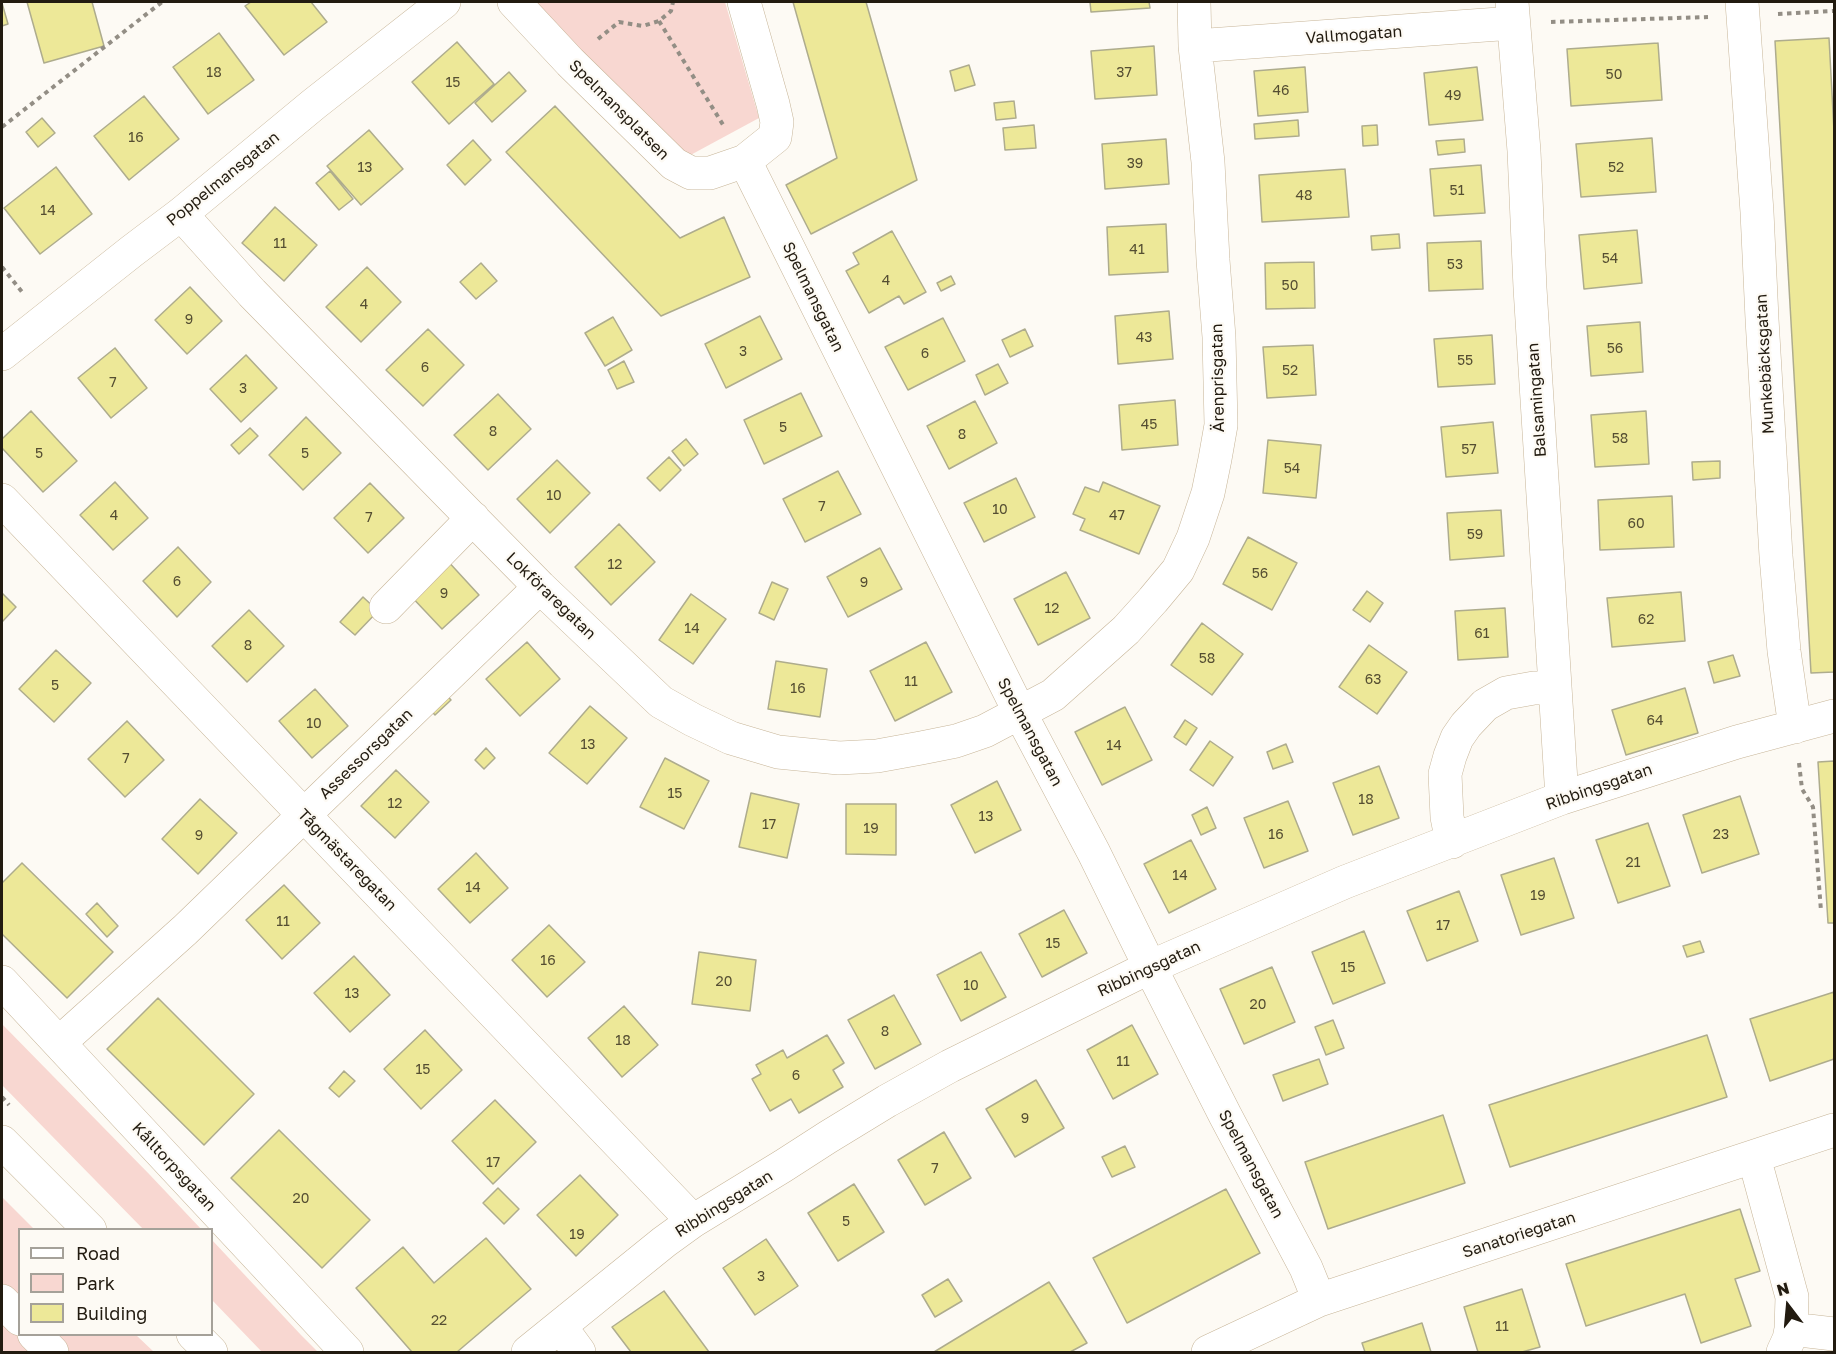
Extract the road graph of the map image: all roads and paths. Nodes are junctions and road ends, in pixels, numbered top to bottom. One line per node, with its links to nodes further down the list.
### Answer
1 (162, 2): 13 (path)
2 (444, 2): 15 (street, Poppelmansgatan)
3 (514, 2): 12 (street, Spelmansplatsen)
4 (673, 2): 10 (path)
5 (744, 2): 14 (street, Spelmansplatsen)
6 (1194, 2): 11 (street, Ärenprisgatan)
7 (1743, 9): 8 (path); 9 (path); 24 (street, Munkebäcksgatan)
8 (1834, 11)
9 (1513, 13): 11 (street, Vallmogatan); 21 (street, Balsamingatan)
10 (659, 21): 12 (path); 14 (path)
11 (1195, 46): 22 (street, Ärenprisgatan)
12 (570, 63): 14 (street, Spelmansplatsen)
13 (2, 127)
14 (745, 161): 22 (street, Spelmansgatan)
15 (182, 214): 16 (street, Poppelmansgatan); 18 (street, Lokföraregatan)
16 (2, 354)
17 (2, 500): 26 (street, Tågmästaregatan)
18 (473, 518): 19 (street, Lokföraregatan); 20 (street)
19 (540, 586): 22 (street, Lokföraregatan); 26 (street, Assessorsgatan)
20 (386, 607)
21 (1555, 687): 25 (street, Balsamingatan); 27 (street)
22 (1020, 713): 29 (street, Spelmansgatan)
23 (1834, 716): 24 (street, Ribbingsgatan)
24 (1795, 727): 25 (street, Ribbingsgatan); 28 (path)
25 (1562, 798): 27 (street, Ribbingsgatan)
26 (304, 815): 31 (street, Assessorsgatan); 35 (street, Tågmästaregatan)
27 (1452, 842): 29 (street, Ribbingsgatan)
28 (1821, 911)
29 (1150, 967): 35 (street, Ribbingsgatan); 38 (street, Spelmansgatan)
30 (2, 982): 31 (street, Kålltorpsgatan)
31 (59, 1043): 47 (street, Kålltorpsgatan)
32 (1834, 1130): 34 (street, Sanatoriegatan)
33 (2, 1142): 36 (street)
34 (1754, 1157): 38 (street, Sanatoriegatan); 44 (street)
35 (693, 1221): 40 (street, Ribbingsgatan)
36 (88, 1228)
37 (2, 1300): 39 (street)
38 (1319, 1300): 50 (street, Sanatoriegatan)
39 (18, 1317)
40 (560, 1326): 48 (street, Ribbingsgatan); 49 (street)
41 (1834, 1334): 44 (street)
42 (35, 1336): 45 (street)
43 (195, 1336): 46 (street)
44 (1787, 1341)
45 (52, 1353)
46 (211, 1353)
47 (347, 1353)
48 (528, 1353)
49 (579, 1353)
50 (1208, 1353)

